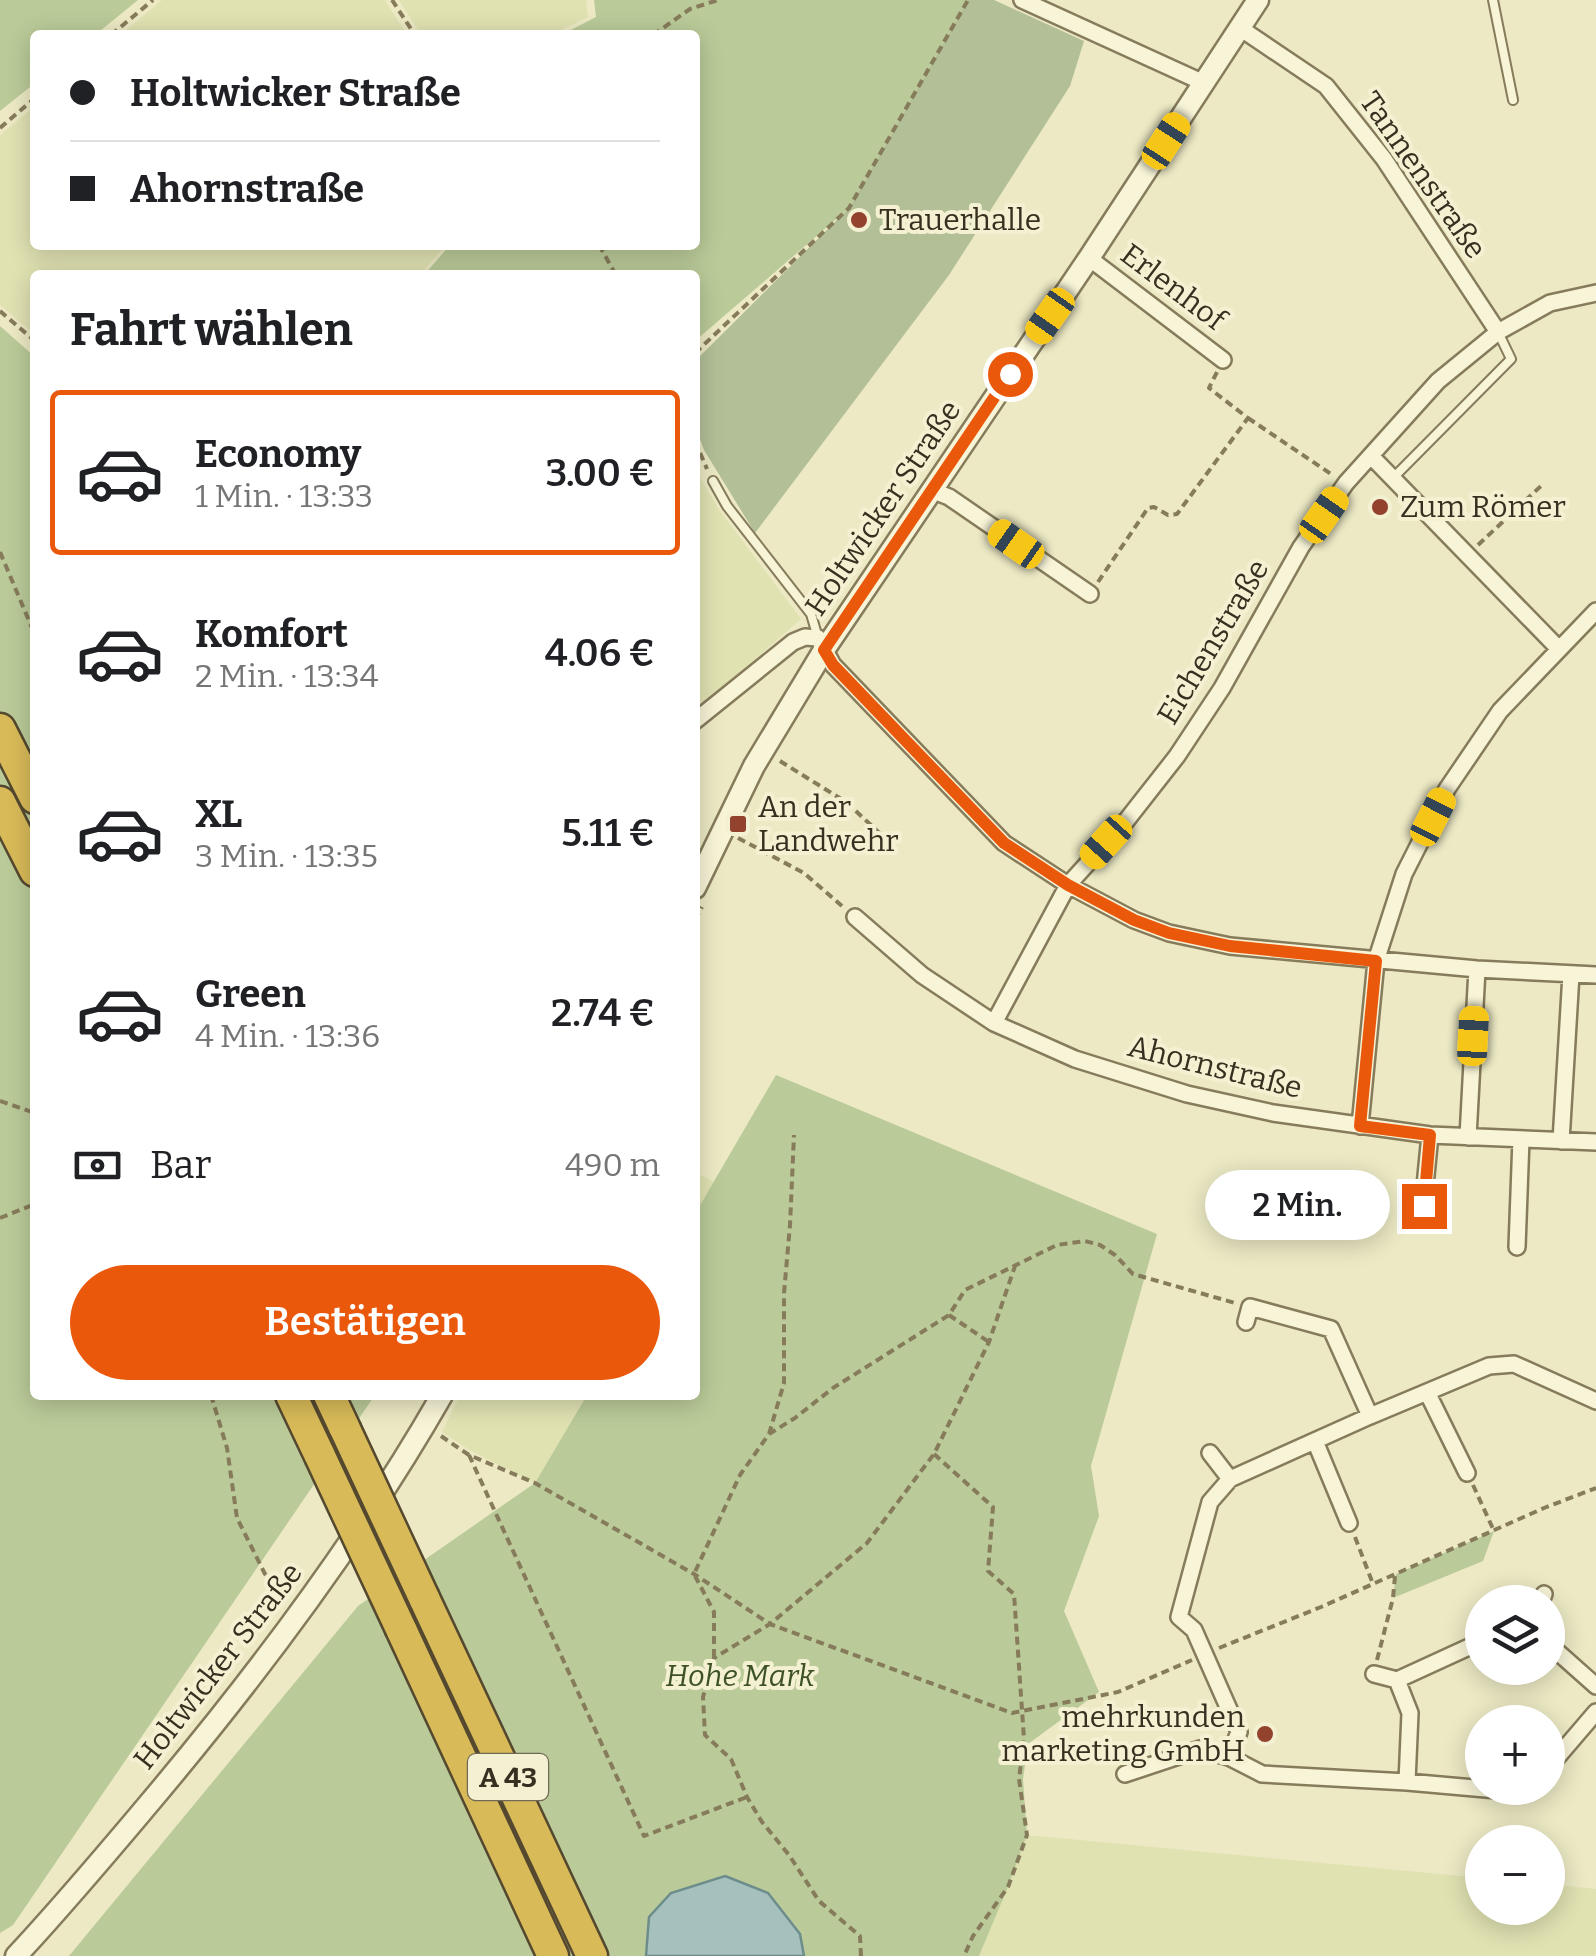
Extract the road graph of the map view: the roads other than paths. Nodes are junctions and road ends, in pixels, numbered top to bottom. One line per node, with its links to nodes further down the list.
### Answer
1 (1022, 0): 5 (street)
2 (1258, 0): 4 (street, Holtwicker Straße)
3 (1493, 0): 6 (lane)
4 (1240, 28): 5 (street, Holtwicker Straße); 9 (street, Tannenstraße)
5 (1204, 83): 7 (street, Holtwicker Straße)
6 (1513, 100)
7 (1089, 258): 10 (street, Erlenhof); 14 (street, Holtwicker Straße)
8 (1596, 293): 9 (street, Eichenstraße)
9 (1498, 332): 11 (street, Eichenstraße); 12 (lane)
10 (1224, 360)
11 (1370, 456): 12 (street); 25 (street, Eichenstraße)
12 (1392, 478): 18 (street)
13 (713, 481): 17 (lane)
14 (931, 490): 15 (street); 17 (street, Holtwicker Straße)
15 (1090, 594)
16 (1596, 611): 18 (street)
17 (821, 644): 19 (street, Holtwicker Straße); 24 (street, Holtwicker Straße); 25 (street)
18 (1558, 648): 27 (street)
19 (700, 717)
20 (0, 729): 21 (highway)
21 (30, 788)
22 (0, 802): 23 (highway)
23 (30, 860)
24 (700, 878)
25 (1068, 885): 27 (street); 31 (street)
26 (855, 917): 31 (street, Ahornstraße)
27 (1376, 961): 28 (street); 32 (street)
28 (1477, 969): 29 (street); 34 (street)
29 (1571, 974): 30 (street); 36 (street)
30 (1596, 975)
31 (994, 1023): 32 (street, Ahornstraße)
32 (1360, 1126): 33 (street, Ahornstraße)
33 (1430, 1135): 34 (street, Ahornstraße); 38 (street)
34 (1468, 1137): 35 (street, Ahornstraße)
35 (1521, 1139): 36 (street, Ahornstraße); 39 (street)
36 (1561, 1141): 37 (street, Ahornstraße)
37 (1596, 1142)
38 (1424, 1206)
39 (1517, 1247)
40 (1248, 1314): 46 (street)
41 (1426, 1392): 45 (street); 46 (street); 49 (street)
42 (293, 1400): 64 (highway, A 43, bridge)
43 (331, 1400): 65 (highway, A 43, bridge)
44 (439, 1400): 63 (street, Holtwicker Straße)
45 (1596, 1401)
46 (1370, 1416): 47 (street)
47 (1315, 1441): 50 (street); 51 (street)
48 (1210, 1453): 50 (street)
49 (1467, 1473)
50 (1230, 1479): 59 (street)
51 (1350, 1524)
52 (1465, 1649): 55 (street)
53 (1565, 1659): 56 (street)
54 (1374, 1674): 55 (street)
55 (1397, 1680): 61 (street)
56 (1596, 1686)
57 (1596, 1712): 58 (street)
58 (1565, 1748)
59 (1229, 1757): 60 (street); 61 (street)
60 (1126, 1774)
61 (1407, 1782): 62 (street)
62 (1465, 1787)
63 (16, 1956)
64 (553, 1956)
65 (592, 1956)

